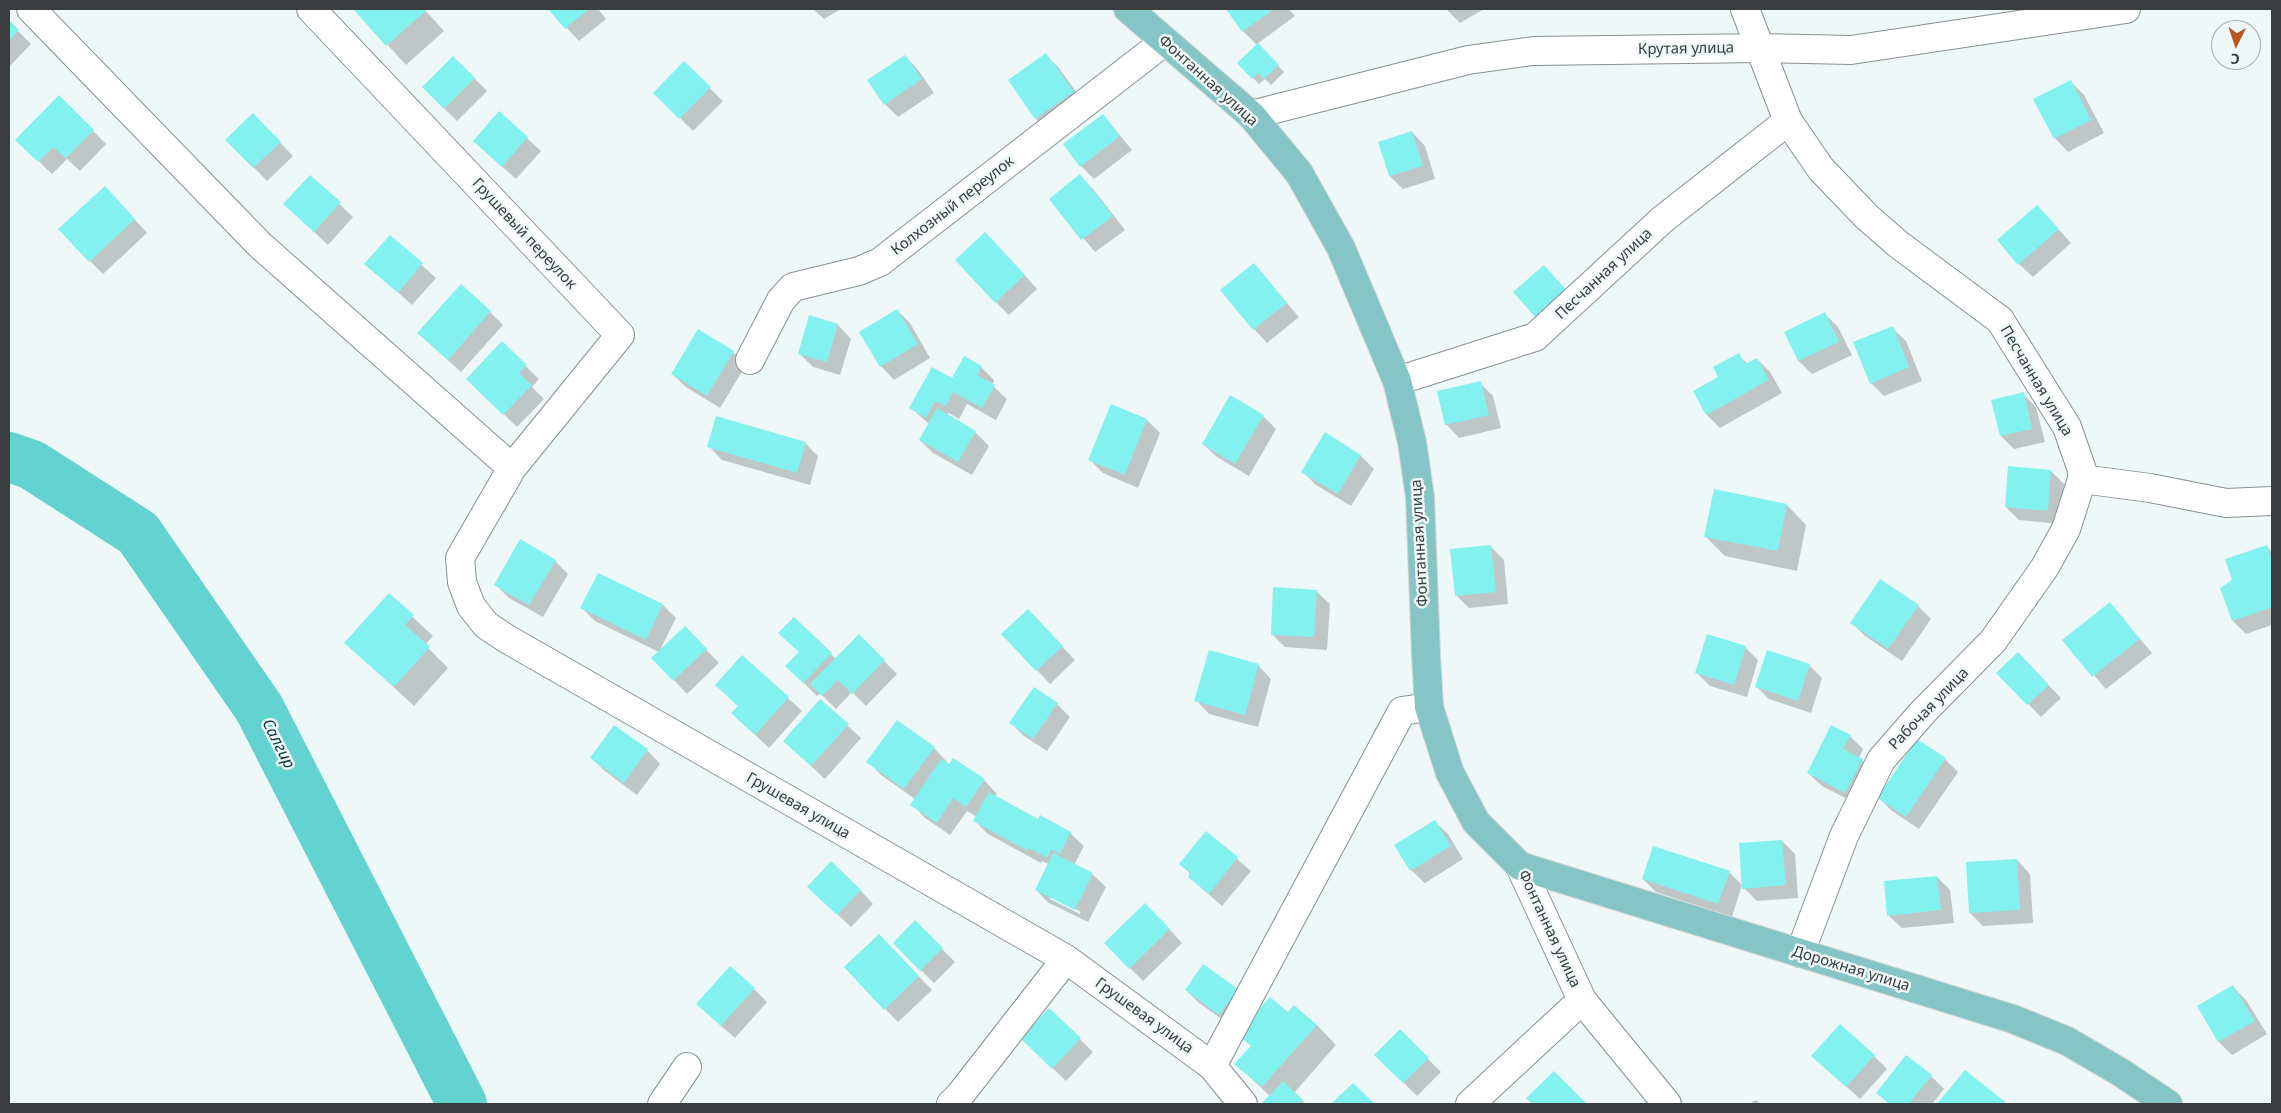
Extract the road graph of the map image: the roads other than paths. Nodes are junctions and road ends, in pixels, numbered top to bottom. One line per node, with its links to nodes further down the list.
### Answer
1 (32, 9): 12 (street)
2 (311, 9): 12 (street, Грушевый переулок)
3 (1128, 9): 6 (main road, Фонтанная улица)
4 (1745, 9): 7 (street, Песчанная улица)
5 (2126, 9): 7 (street, Крутая улица)
6 (1164, 42): 8 (main road, Фонтанная улица); 10 (street, Колхозный переулок)
7 (1761, 48): 8 (street, Крутая улица); 9 (street, Песчанная улица)
8 (1251, 115): 11 (main road, Фонтанная улица)
9 (1788, 122): 11 (street, Песчанная улица); 13 (street, Песчанная улица)
10 (750, 360)
11 (1397, 381): 15 (main road, Фонтанная улица)
12 (512, 468): 18 (street, Грушевая улица)
13 (2082, 479): 14 (street); 17 (street, Рабочая улица)
14 (2272, 501)
15 (1430, 707): 16 (main road, Фонтанная улица); 21 (street)
16 (1520, 866): 17 (main road, Дорожная улица); 19 (street, Фонтанная улица)
17 (1800, 953): 27 (main road, Дорожная улица)
18 (1066, 959): 21 (street, Грушевая улица); 23 (street)
19 (1582, 1000): 25 (street); 26 (street, Фонтанная улица)
20 (688, 1066): 22 (street)
21 (1212, 1066): 24 (street, Грушевая улица)
22 (662, 1104)
23 (951, 1104)
24 (1243, 1104)
25 (1470, 1104)
26 (1667, 1104)
27 (2168, 1104)

